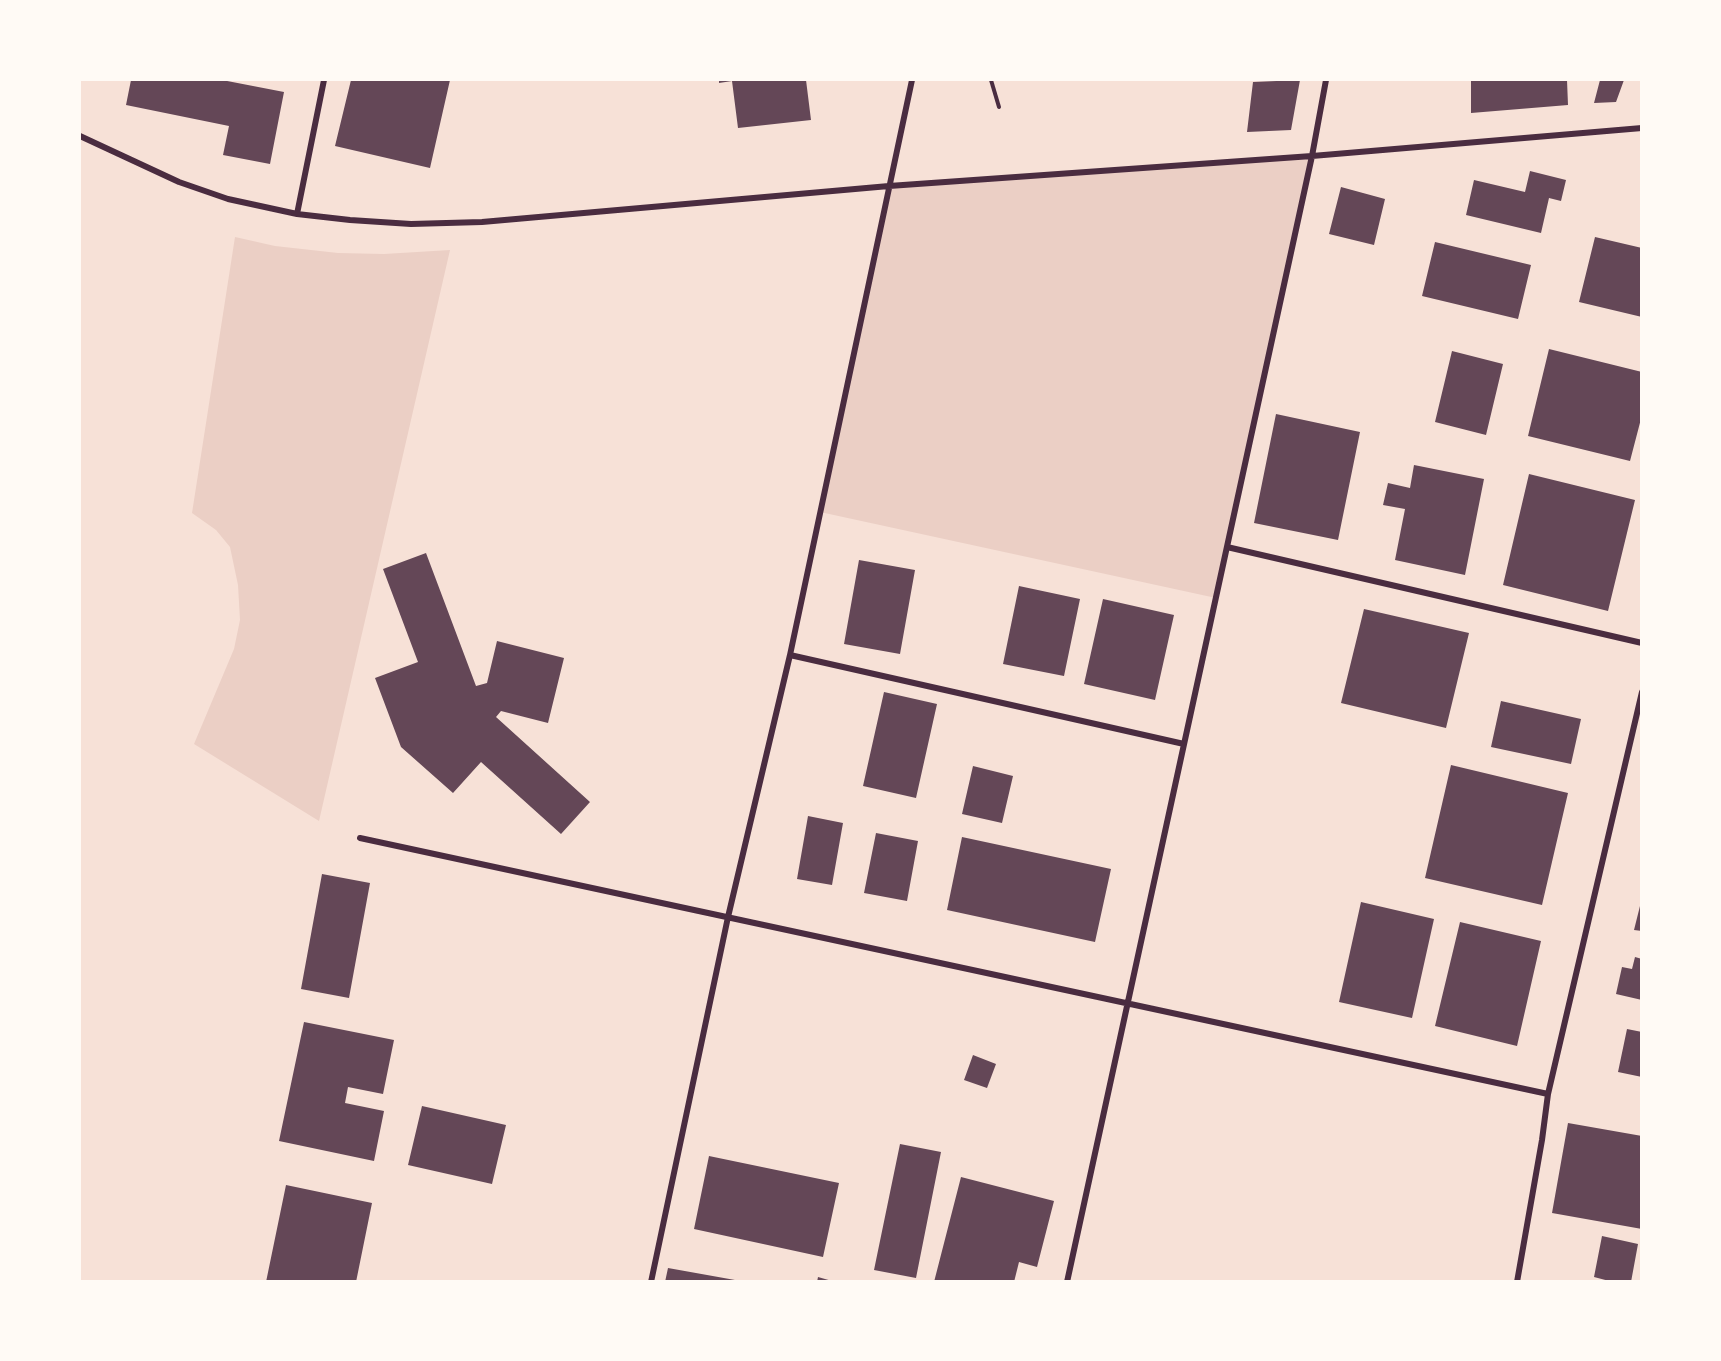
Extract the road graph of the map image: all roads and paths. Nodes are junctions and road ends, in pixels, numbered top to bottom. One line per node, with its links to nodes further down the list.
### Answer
1 (324, 80): 10 (street)
2 (912, 80): 9 (street)
3 (991, 80): 5 (path)
4 (1326, 80): 8 (street)
5 (999, 107)
6 (1641, 128): 8 (street)
7 (80, 136): 10 (street)
8 (1312, 156): 9 (street); 11 (street)
9 (890, 186): 10 (street); 13 (street)
10 (297, 214)
11 (1227, 547): 12 (street); 15 (street)
12 (1641, 643)
13 (790, 655): 15 (street); 17 (street)
14 (1641, 692): 19 (street)
15 (1184, 744): 18 (street)
16 (360, 838): 17 (street)
17 (728, 918): 18 (street); 20 (street)
18 (1128, 1004): 19 (street); 21 (street)
19 (1548, 1094): 22 (street)
20 (651, 1281)
21 (1067, 1281)
22 (1517, 1281)

